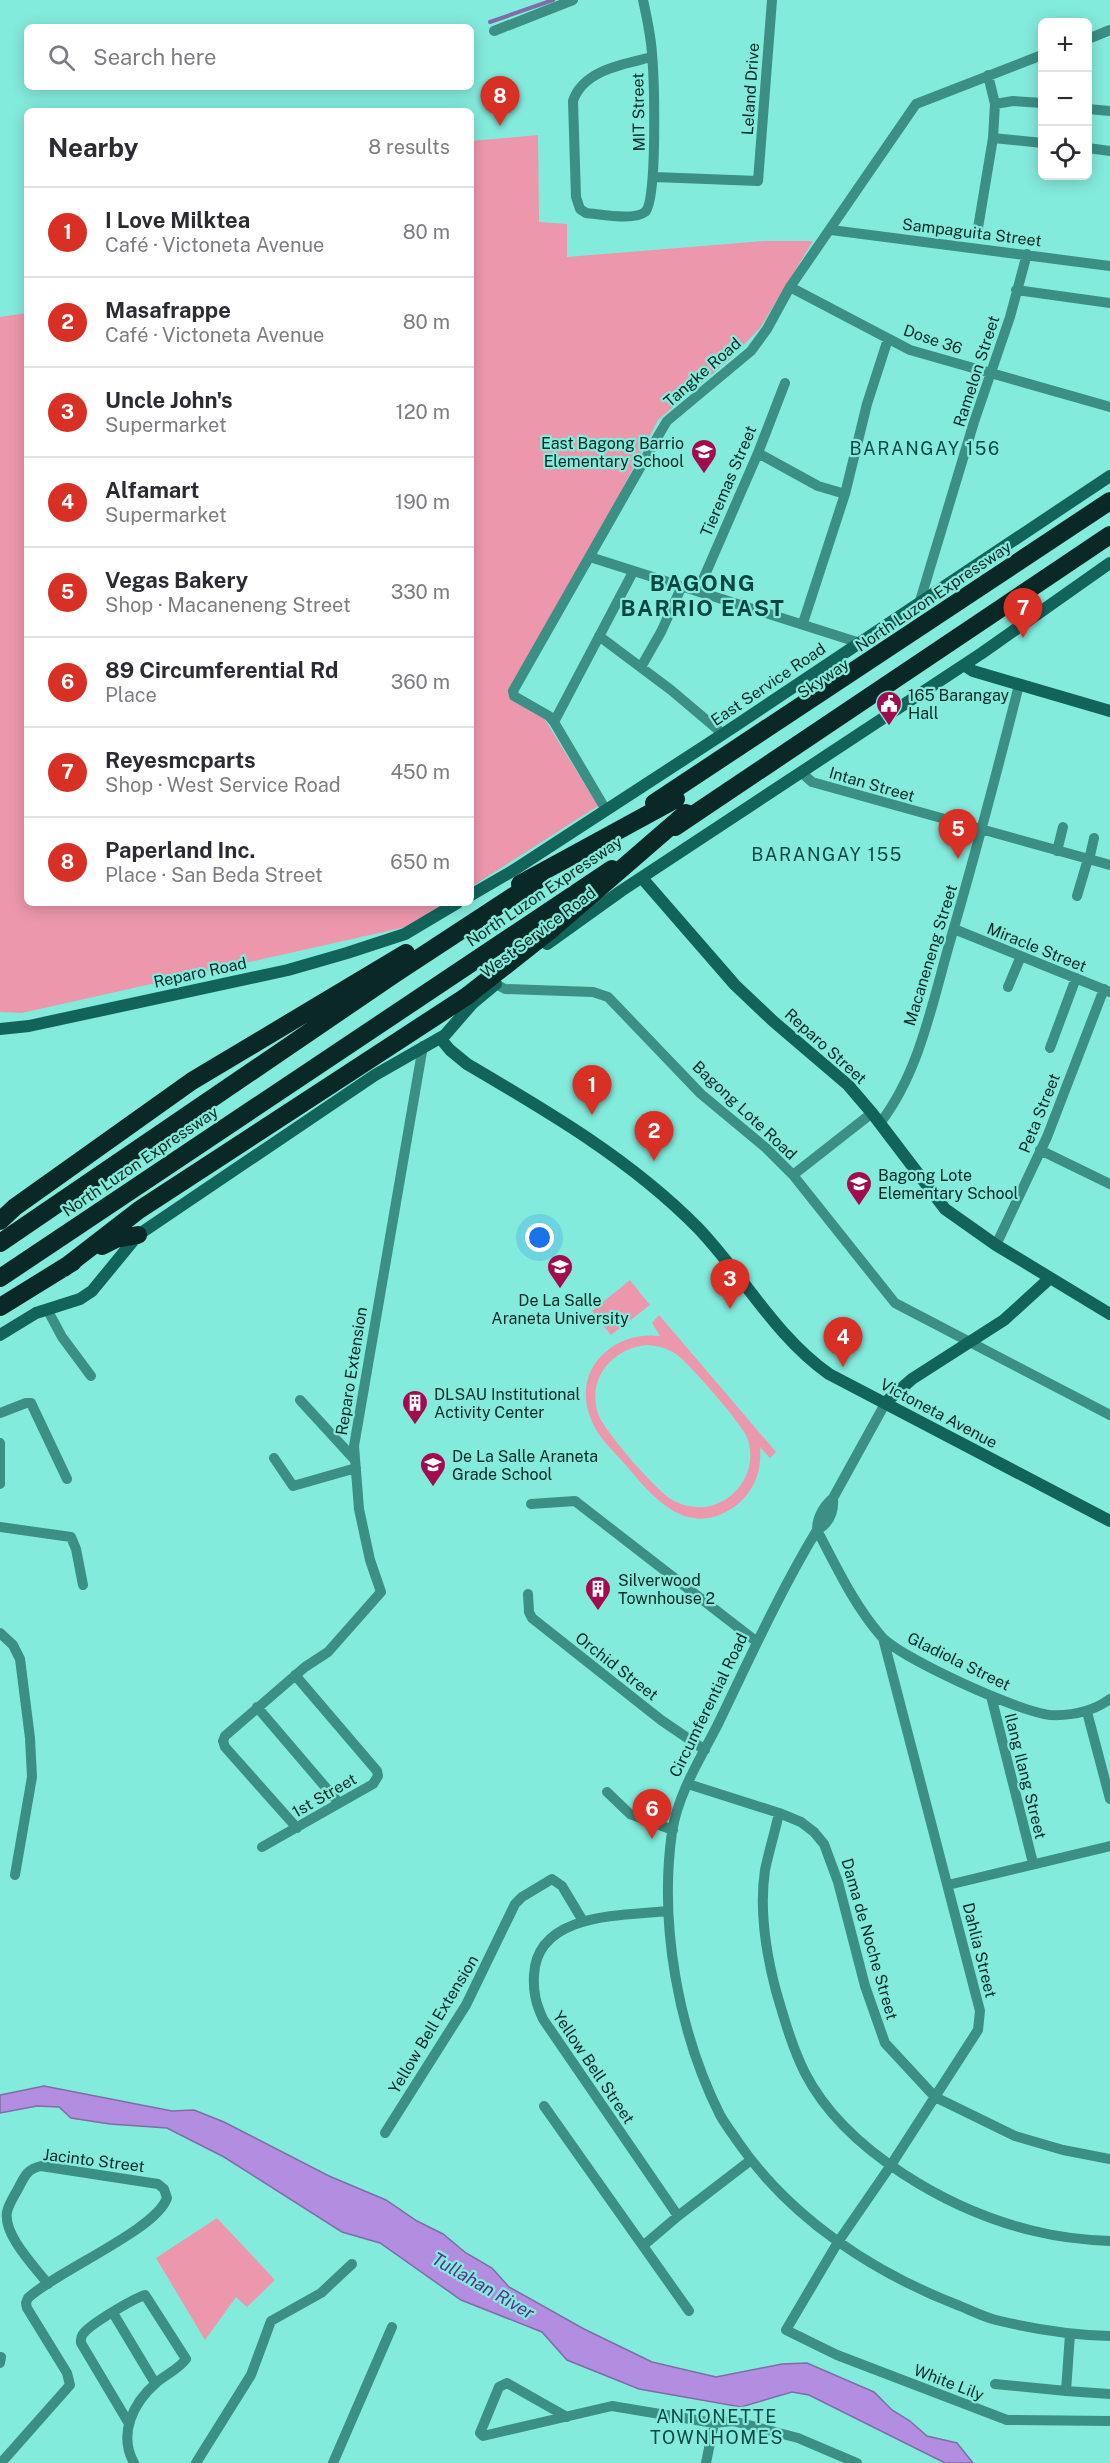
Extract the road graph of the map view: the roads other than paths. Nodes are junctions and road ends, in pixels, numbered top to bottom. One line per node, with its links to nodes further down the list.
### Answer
1 (573, 0): 4 (street)
2 (643, 0): 8 (street, MIT Street)
3 (772, 0): 18 (street, Leland Drive)
4 (494, 30)
5 (1110, 30): 6 (street)
6 (1092, 37)
7 (1038, 56): 9 (street, Tangke Road)
8 (652, 57): 18 (street, MIT Street); 18 (street, MIT Street)
9 (988, 75): 10 (street); 20 (street, Tangke Road)
10 (995, 104): 11 (street); 14 (street)
11 (1038, 104)
12 (1092, 109): 13 (street)
13 (1110, 111)
14 (993, 138): 15 (street); 19 (street)
15 (1038, 143)
16 (1092, 149): 17 (street)
17 (1110, 151)
18 (654, 177)
19 (978, 228)
20 (831, 230): 21 (street, Sampaguita Street); 23 (street, Tangke Road)
21 (1027, 254): 22 (street, Sampaguita Street); 24 (street, Ramelon Street)
22 (1110, 266)
23 (790, 286): 26 (street, Dose 36); 37 (street, Tangke Road)
24 (1016, 290): 25 (street); 27 (street, Ramelon Street)
25 (1110, 303)
26 (888, 339): 27 (street, Dose 36); 32 (street)
27 (991, 373): 29 (street, Dose 36); 42 (street, Ramelon Street)
28 (785, 383): 30 (street, Tieremas Street)
29 (1110, 407)
30 (758, 453): 32 (street); 41 (street, Tieremas Street)
31 (1110, 476): 42 (street, East Service Road)
32 (845, 494): 43 (street)
33 (1110, 501): 81 (highway, North Luzon Expressway)
34 (1110, 508): 53 (highway, Skyway)
35 (1110, 529): 53 (highway)
36 (1110, 535): 84 (highway, North Luzon Expressway)
37 (590, 557): 39 (street); 50 (street, Tangke Road)
38 (1110, 563): 46 (street, West Service Road)
39 (633, 572): 40 (street); 44 (street)
40 (682, 586): 41 (street); 47 (street)
41 (698, 591): 43 (street)
42 (920, 600): 45 (street, East Service Road)
43 (803, 623): 45 (street)
44 (599, 636): 47 (street); 50 (street)
45 (860, 643): 51 (street, East Service Road)
46 (964, 665): 48 (street); 52 (street, West Service Road)
47 (640, 667): 51 (street)
48 (1019, 685): 49 (street); 56 (street, Macaneneng Street)
49 (1110, 711)
50 (554, 722): 54 (street)
51 (723, 734): 54 (street, East Service Road)
52 (802, 773): 56 (street, Intan Street); 61 (street, West Service Road)
53 (681, 806): 79 (highway, bridge); 83 (highway, bridge)
54 (606, 810): 62 (street, East Service Road)
55 (1063, 827): 58 (street)
56 (982, 830): 58 (street, Intan Street); 65 (street, Macaneneng Street)
57 (1094, 838): 59 (street)
58 (1057, 851): 59 (street, Intan Street)
59 (1089, 859): 60 (street, Intan Street); 63 (street)
60 (1110, 865)
61 (642, 878): 68 (street, West Service Road); 75 (street, Reparo Street)
62 (474, 893)
63 (1077, 896)
64 (452, 906): 71 (street, Reparo Road)
65 (954, 929): 66 (street, Miracle Street); 75 (street, Macaneneng Street)
66 (1021, 956): 67 (street, Miracle Street); 69 (street)
67 (1076, 978): 70 (street, Miracle Street); 74 (street)
68 (496, 984): 72 (street, West Service Road); 77 (street, Bagong Lote Road)
69 (1008, 987)
70 (1107, 991): 76 (street, Peta Street)
71 (0, 1029)
72 (440, 1038): 73 (street, West Service Road); 93 (street, Victoneta Avenue)
73 (423, 1046): 80 (street, West Service Road); 98 (street, Reparo Extension)
74 (1050, 1048)
75 (876, 1118): 77 (street, Macaneneng Street); 82 (street, Reparo Street)
76 (1041, 1150): 78 (street); 82 (street, Peta Street)
77 (793, 1175): 90 (street, Bagong Lote Road)
78 (1110, 1184)
79 (0, 1221)
80 (138, 1235): 83 (highway); 87 (street, West Service Road)
81 (0, 1243)
82 (996, 1245): 85 (street, Reparo Street)
83 (64, 1268): 86 (highway)
84 (0, 1278)
85 (1049, 1278): 88 (street, Reparo Street); 90 (street, Circumferential Road)
86 (0, 1307)
87 (47, 1310): 89 (street, West Service Road); 91 (street)
88 (1110, 1314)
89 (0, 1335)
90 (970, 1343): 93 (street, Circumferential Road); 95 (street, Bagong Lote Road)
91 (91, 1376)
92 (300, 1400): 98 (street)
93 (886, 1402): 102 (street, Victoneta Avenue); 104 (street, Circumferential Road)
94 (0, 1413): 99 (street)
95 (1110, 1415)
96 (0, 1443): 100 (street)
97 (274, 1458): 98 (street)
98 (356, 1464): 110 (street, Reparo Extension)
99 (67, 1479)
100 (0, 1484)
101 (531, 1504): 109 (street)
102 (1110, 1521)
103 (0, 1527): 105 (street)
104 (817, 1530): 108 (street, Gladiola Street); 109 (street, Circumferential Road)
105 (83, 1585)
106 (528, 1594): 115 (street, Orchid Street)
107 (0, 1633): 126 (street)
108 (882, 1638): 111 (street, Gladiola Street); 127 (street, Dahlia Street)
109 (757, 1642): 115 (street, Circumferential Road)
110 (295, 1675): 113 (street, Reparo Extension); 119 (street, 1st Street)
111 (991, 1696): 114 (street, Gladiola Street); 125 (street, Ilang Ilang Street)
112 (1110, 1699): 114 (street, Gladiola Street)
113 (257, 1707): 119 (street); 121 (street, Reparo Extension)
114 (1088, 1712): 118 (street)
115 (705, 1750): 116 (street, Circumferential Road)
116 (688, 1784): 120 (street, Dama de Noche Street); 122 (street, Circumferential Road)
117 (607, 1792): 122 (street)
118 (1110, 1799)
119 (339, 1803): 121 (street, 1st Street)
120 (779, 1813): 130 (street, Dama de Noche Street); 135 (street)
121 (297, 1828): 124 (street, 1st Street)
122 (673, 1830): 128 (street, Circumferential Road)
123 (1110, 1846): 125 (street)
124 (262, 1847)
125 (1033, 1863): 127 (street)
126 (15, 1875)
127 (948, 1885): 130 (street, Dahlia Street)
128 (668, 1911): 129 (street, Yellow Bell Street); 134 (street, Circumferential Road)
129 (583, 1921): 132 (street, Yellow Bell Extension); 136 (street, Yellow Bell Street)
130 (935, 2097): 133 (street, Dama de Noche Street); 135 (street, Dahlia Street)
131 (544, 2106): 139 (street)
132 (385, 2133)
133 (1110, 2159)
134 (751, 2160): 136 (street); 138 (street, Circumferential Road)
135 (891, 2165): 137 (street); 138 (street, Dahlia Street)
136 (678, 2216): 139 (street)
137 (1110, 2241)
138 (838, 2242): 145 (street, Dahlia Street); 146 (street, Circumferential Road)
139 (644, 2245): 142 (street)
140 (352, 2264): 160 (street)
141 (48, 2284): 141 (street, Jacinto Street); 158 (street, Jacinto Street)
142 (689, 2311)
143 (113, 2313): 150 (street); 150 (street); 156 (street)
144 (392, 2327): 161 (street)
145 (786, 2330): 155 (street, White Lily)
146 (1070, 2334): 147 (street, Circumferential Road); 152 (street)
147 (1110, 2336)
148 (1, 2357): 149 (street)
149 (0, 2363)
150 (156, 2383): 156 (street)
151 (995, 2384): 152 (street)
152 (1066, 2391): 153 (street)
153 (1110, 2394)
154 (567, 2417): 154 (street); 157 (street)
155 (1110, 2421)
156 (128, 2422): 159 (street)
157 (714, 2423): 162 (street); 163 (street)
158 (1, 2463)
159 (134, 2463)
160 (196, 2463)
161 (333, 2463)
162 (706, 2463)
163 (856, 2463)

